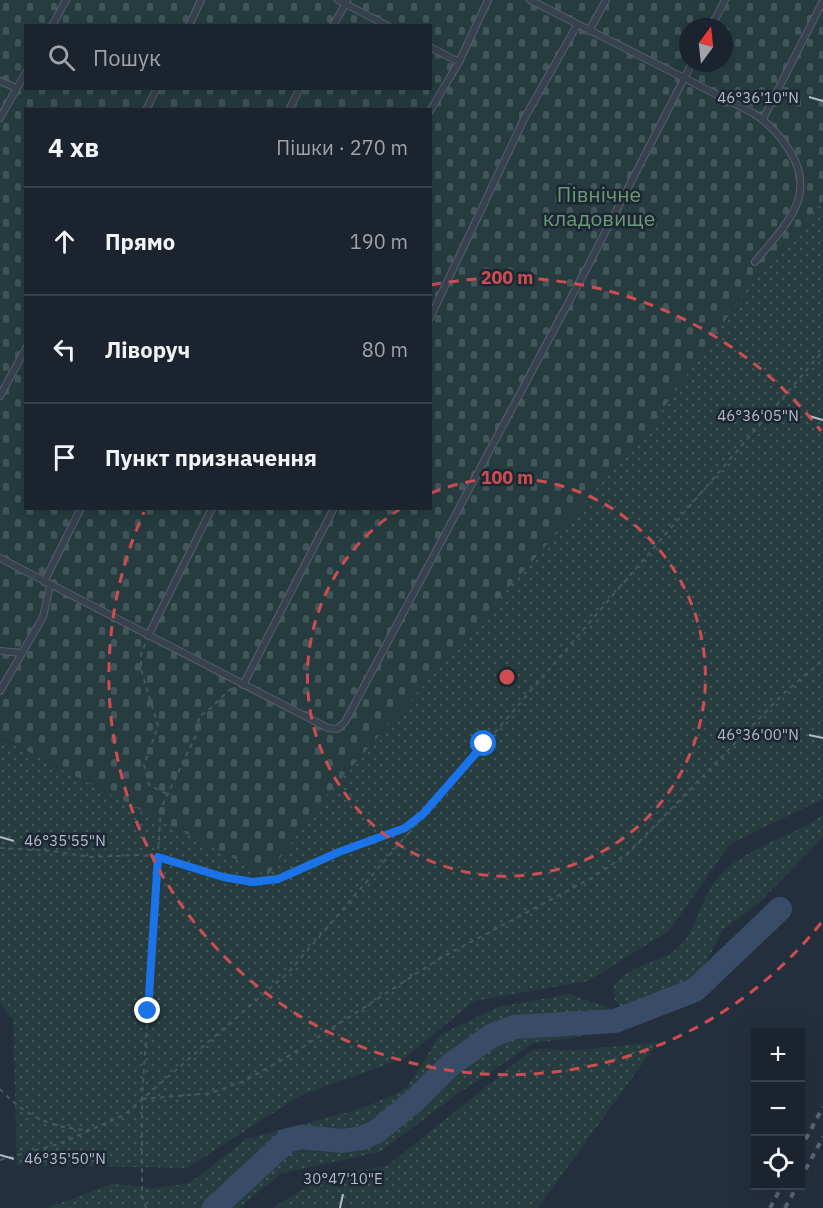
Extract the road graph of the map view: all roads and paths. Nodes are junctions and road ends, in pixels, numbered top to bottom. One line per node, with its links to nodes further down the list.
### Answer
1 (66, 0): 10 (lane)
2 (201, 0): 11 (lane)
3 (488, 0): 17 (lane)
4 (530, 0): 14 (lane)
5 (606, 0): 15 (lane)
6 (725, 0): 9 (lane)
7 (343, 1): 12 (lane); 13 (lane)
8 (823, 1): 29 (lane)
9 (716, 18)
10 (53, 24)
11 (190, 24)
12 (334, 24)
13 (384, 24)
14 (577, 25): 15 (lane); 31 (lane)
15 (590, 31): 20 (lane)
16 (432, 48): 17 (lane)
17 (459, 62): 27 (lane)
18 (688, 72): 20 (lane)
19 (24, 75): 22 (lane)
20 (684, 79): 29 (lane); 44 (lane)
21 (0, 81): 22 (lane)
22 (16, 88): 28 (lane)
23 (156, 90): 25 (lane)
24 (299, 90): 26 (lane)
25 (147, 108)
26 (290, 108)
27 (432, 108)
28 (0, 118)
29 (763, 119): 30 (lane)
30 (755, 262)
31 (432, 314)
32 (823, 351): 47 (path)
33 (24, 352): 34 (lane)
34 (0, 396)
35 (80, 510): 39 (lane)
36 (211, 510): 40 (lane)
37 (333, 510): 44 (lane)
38 (0, 558): 39 (lane)
39 (47, 584): 40 (lane); 42 (lane)
40 (148, 636): 44 (lane); 46 (path)
41 (0, 651): 42 (lane)
42 (22, 653): 45 (lane)
43 (823, 660): 51 (path)
44 (243, 685): 46 (path)
45 (0, 690)
46 (167, 794): 49 (path)
47 (423, 814): 49 (path); 51 (path)
48 (0, 848): 49 (path)
49 (158, 857): 51 (path)
50 (0, 1089): 52 (path)
51 (142, 1099): 52 (path); 54 (path)
52 (92, 1130): 53 (path)
53 (0, 1161)
54 (146, 1208)

